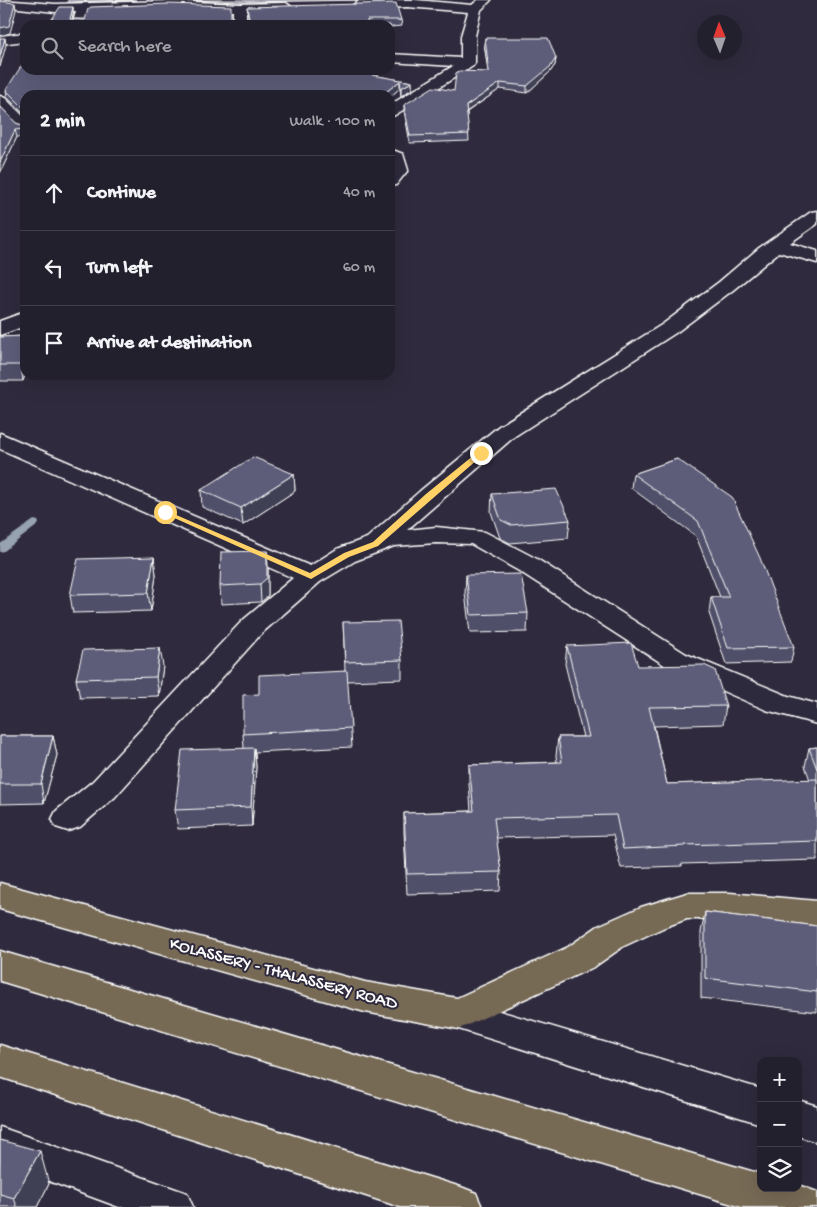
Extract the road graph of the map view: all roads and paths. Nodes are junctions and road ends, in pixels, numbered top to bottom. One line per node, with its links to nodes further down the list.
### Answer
1 (0, 2): 5 (street)
2 (480, 4): 3 (street); 12 (street)
3 (348, 5)
4 (299, 6): 6 (street)
5 (88, 8): 6 (street); 7 (street)
6 (240, 8): 8 (street)
7 (79, 20)
8 (240, 20)
9 (20, 38): 10 (street)
10 (0, 40)
11 (395, 58): 12 (street)
12 (468, 63): 14 (street)
13 (0, 101): 15 (street)
14 (395, 109)
15 (20, 123)
16 (395, 156): 17 (street)
17 (395, 176)
18 (817, 216): 19 (street)
19 (776, 244): 20 (street); 24 (street)
20 (817, 257)
21 (20, 320): 22 (street)
22 (0, 329)
23 (0, 440): 25 (street)
24 (376, 544): 25 (street); 26 (street)
25 (311, 576): 27 (street)
26 (817, 714)
27 (68, 819)
28 (0, 896): 31 (main road, KOLASSERY - THALASSERY ROAD)
29 (817, 915): 31 (main road)
30 (0, 966): 39 (main road)
31 (459, 1014): 33 (street)
32 (0, 1061): 38 (main road)
33 (757, 1106)
34 (802, 1119): 35 (street)
35 (817, 1124)
36 (0, 1145): 37 (street)
37 (172, 1207)
38 (460, 1207)
39 (806, 1207)

